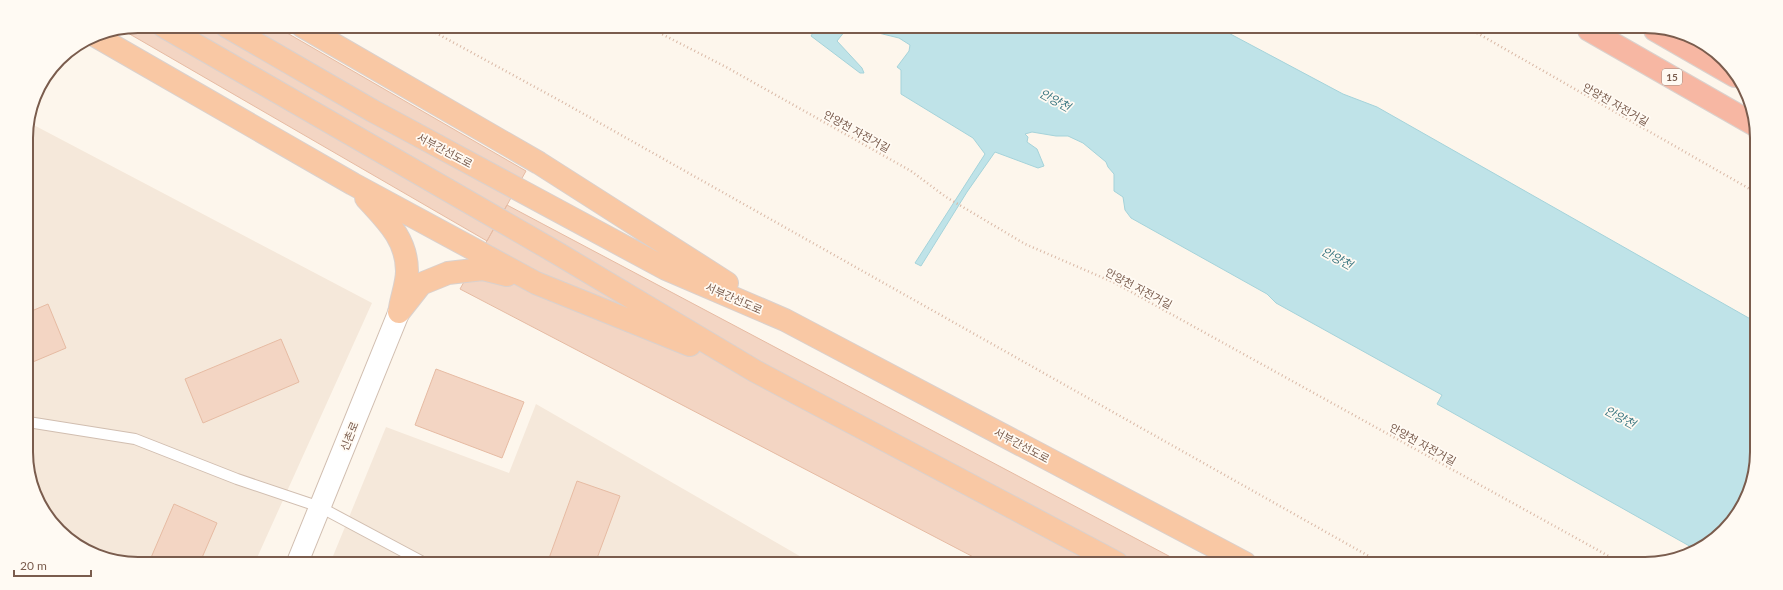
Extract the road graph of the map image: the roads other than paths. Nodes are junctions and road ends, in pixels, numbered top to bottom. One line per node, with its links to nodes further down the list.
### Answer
1 (175, 33): 13 (highway)
2 (238, 33): 12 (highway, 서부간선도로)
3 (314, 33): 12 (highway)
4 (1593, 33): 8 (highway, 15)
5 (1664, 35): 7 (highway)
6 (102, 40): 9 (highway)
7 (1725, 70)
8 (1749, 121)
9 (353, 184): 10 (highway); 11 (highway)
10 (536, 283): 11 (highway); 13 (highway)
11 (399, 312): 15 (street, 신촌로)
12 (785, 320): 19 (highway, 서부간선도로)
13 (755, 371): 18 (highway)
14 (33, 423): 15 (lane)
15 (320, 507): 16 (street, 신촌로); 17 (lane)
16 (300, 557)
17 (414, 557)
18 (1108, 557)
19 (1234, 557)

